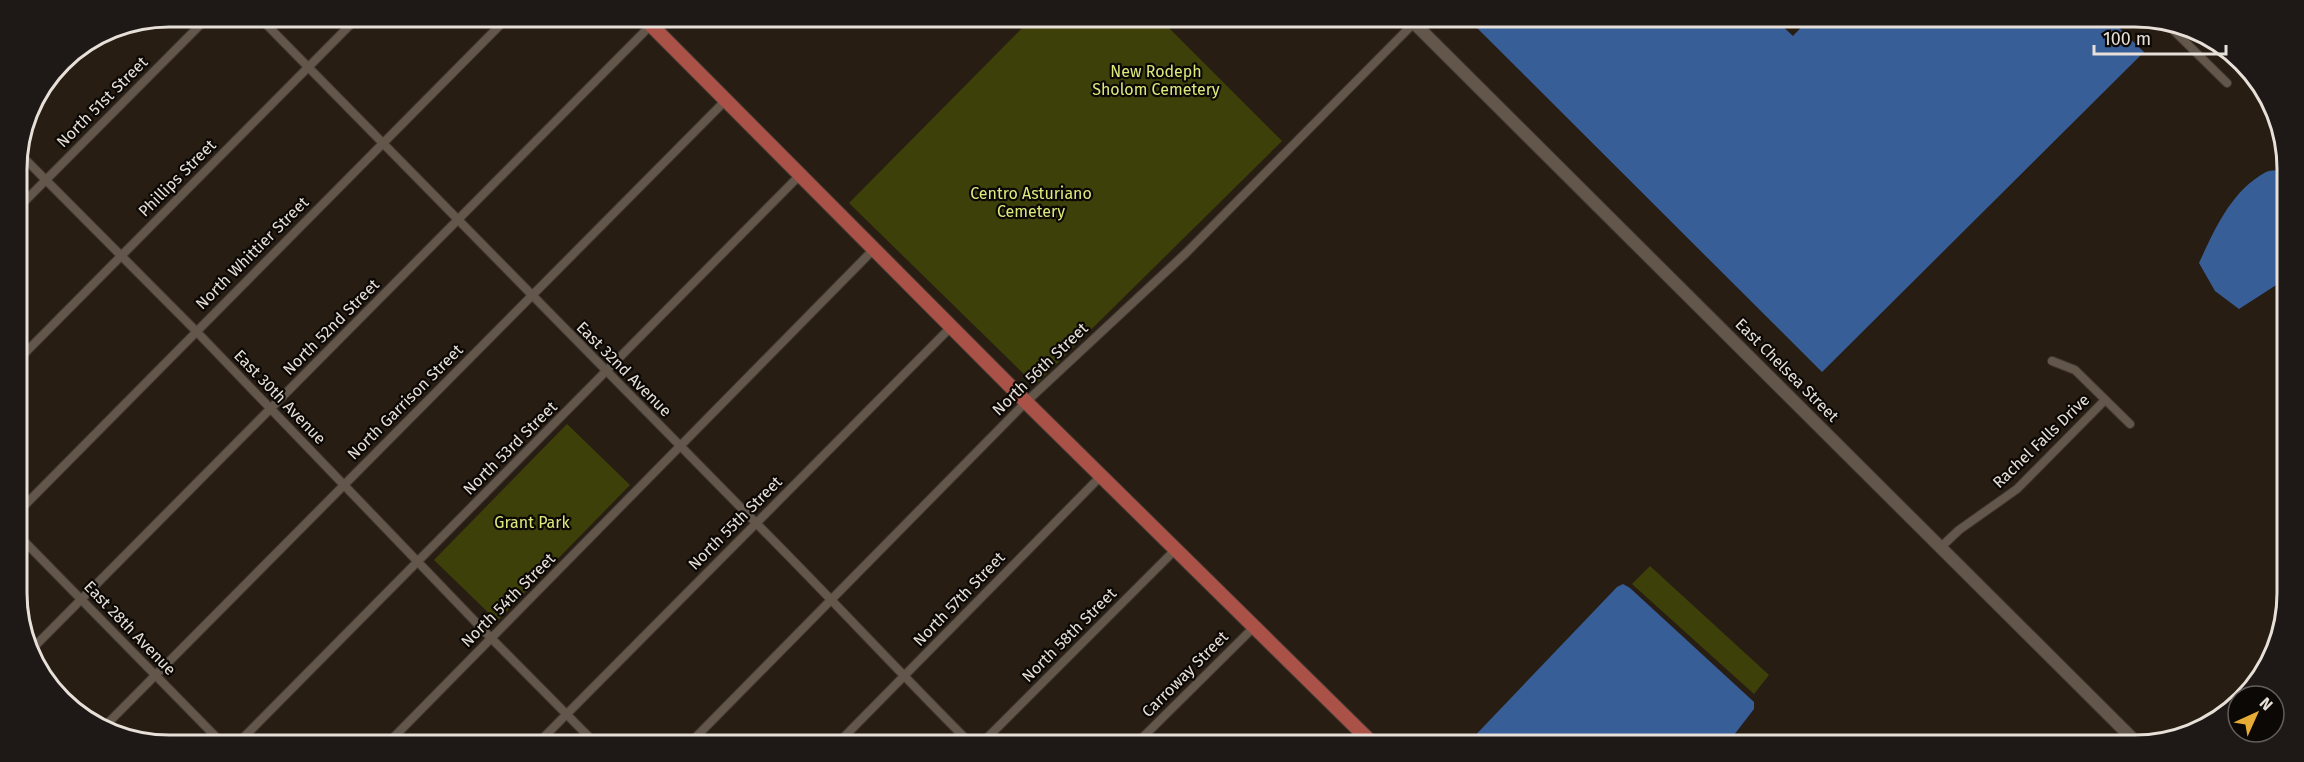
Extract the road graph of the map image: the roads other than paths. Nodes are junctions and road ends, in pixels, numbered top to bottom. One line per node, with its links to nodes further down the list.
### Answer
1 (198, 27): 16 (street, North 51st Street)
2 (268, 27): 10 (street, East 32nd Avenue)
3 (348, 27): 10 (street, Phillips Street)
4 (498, 27): 13 (street, North Whittier Street)
5 (642, 27): 18 (street, North 52nd Street)
6 (654, 27): 12 (main road)
7 (1406, 27): 28 (street, North 56th Street)
8 (1418, 27): 37 (street, East Chelsea Street)
9 (2177, 34): 11 (street)
10 (308, 67): 13 (street, East 32nd Avenue); 20 (street, Phillips Street)
11 (2227, 83)
12 (726, 100): 15 (main road); 21 (street, North Garrison Street)
13 (384, 142): 18 (street, East 32nd Avenue); 23 (street, North Whittier Street)
14 (27, 161): 16 (street, East 30th Avenue)
15 (801, 175): 19 (main road); 26 (street, North 53rd Street)
16 (46, 180): 17 (street, North 51st Street); 20 (street, East 30th Avenue)
17 (27, 199)
18 (457, 221): 21 (street, East 32nd Avenue); 29 (street, North 52nd Street)
19 (874, 249): 22 (main road); 31 (street, North 54th Street)
20 (122, 256): 23 (street, East 30th Avenue); 24 (street, Phillips Street)
21 (531, 296): 26 (street, East 32nd Avenue); 33 (street, North Garrison Street)
22 (951, 327): 28 (main road); 35 (street, North 55th Street)
23 (196, 331): 29 (street, East 30th Avenue); 34 (street, North Whittier Street)
24 (27, 351)
25 (2052, 361): 27 (street)
26 (606, 372): 31 (street, East 32nd Avenue); 39 (street, North 53rd Street)
27 (2105, 400): 30 (street); 37 (street, Rachel Falls Drive)
28 (1026, 402): 32 (main road); 40 (street, North 56th Street)
29 (271, 409): 33 (street, East 30th Avenue); 41 (street, North 52nd Street)
30 (2130, 424)
31 (680, 448): 35 (street, East 32nd Avenue); 43 (street, North 54th Street)
32 (1101, 476): 38 (main road); 46 (street, North 57th Street)
33 (344, 485): 39 (street, East 30th Avenue); 45 (street, North Garrison Street)
34 (27, 503)
35 (756, 523): 40 (street, East 32nd Avenue); 47 (street, North 55th Street)
36 (27, 544): 41 (street, East 28th Avenue)
37 (1941, 547): 60 (street, East Chelsea Street)
38 (1176, 549): 42 (main road); 57 (street, North 58th Street)
39 (419, 561): 43 (street, East 30th Avenue); 50 (street, North 53rd Street)
40 (830, 599): 46 (street, East 32nd Avenue); 54 (street, North 56th Street)
41 (81, 600): 44 (street, North 52nd Street); 45 (street, East 28th Avenue)
42 (1254, 627): 58 (street, Carroway Street); 59 (main road)
43 (491, 638): 47 (street, East 30th Avenue); 51 (street, North 54th Street)
44 (37, 644)
45 (155, 675): 48 (street, North Garrison Street); 49 (street, East 28th Avenue)
46 (904, 676): 55 (street, North 57th Street); 56 (street, East 32nd Avenue)
47 (567, 714): 52 (street, North 55th Street); 53 (street, East 30th Avenue)
48 (109, 722)
49 (214, 735)
50 (247, 735)
51 (396, 735)
52 (546, 735)
53 (587, 735)
54 (698, 735)
55 (846, 735)
56 (962, 735)
57 (990, 735)
58 (1145, 735)
59 (1364, 735)
60 (2129, 735)

